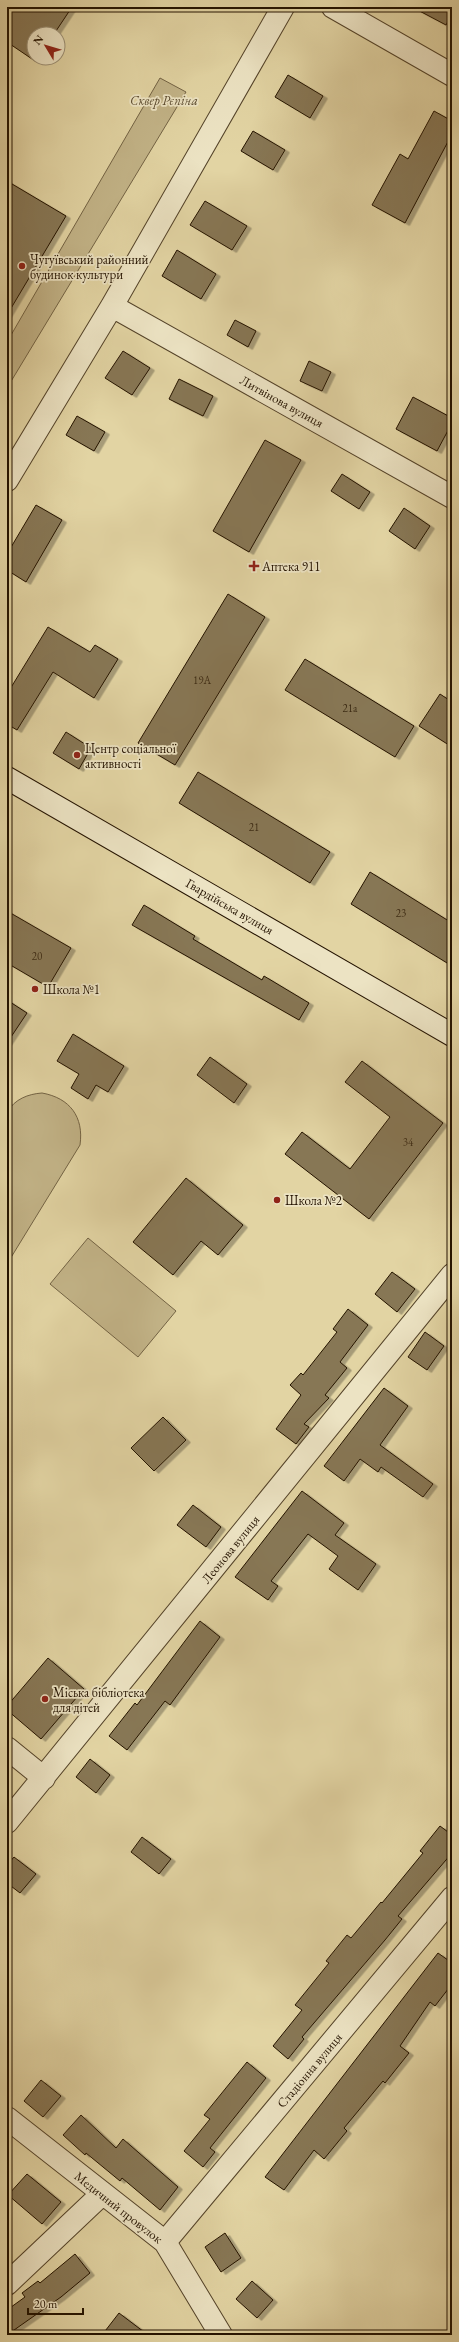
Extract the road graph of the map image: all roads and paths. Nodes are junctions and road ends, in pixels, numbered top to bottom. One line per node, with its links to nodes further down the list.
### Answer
1 (283, 7): 4 (street)
2 (333, 7): 3 (street)
3 (452, 75)
4 (112, 306): 5 (street); 6 (street, Литвінова вулиця)
5 (7, 480)
6 (452, 496)
7 (7, 778): 8 (street, Гвардійська вулиця)
8 (452, 1035)
9 (452, 1275): 11 (street, Леонова вулиця)
10 (7, 1748): 11 (street)
11 (44, 1778): 12 (street, Леонова вулиця)
12 (7, 1822)
13 (452, 1898): 16 (street, Стадіонна вулиця)
14 (7, 2118): 15 (street, Медичний провулок)
15 (102, 2194): 16 (street, Медичний провулок); 17 (street)
16 (165, 2242): 18 (street, Медичний провулок)
17 (7, 2284)
18 (222, 2335)

